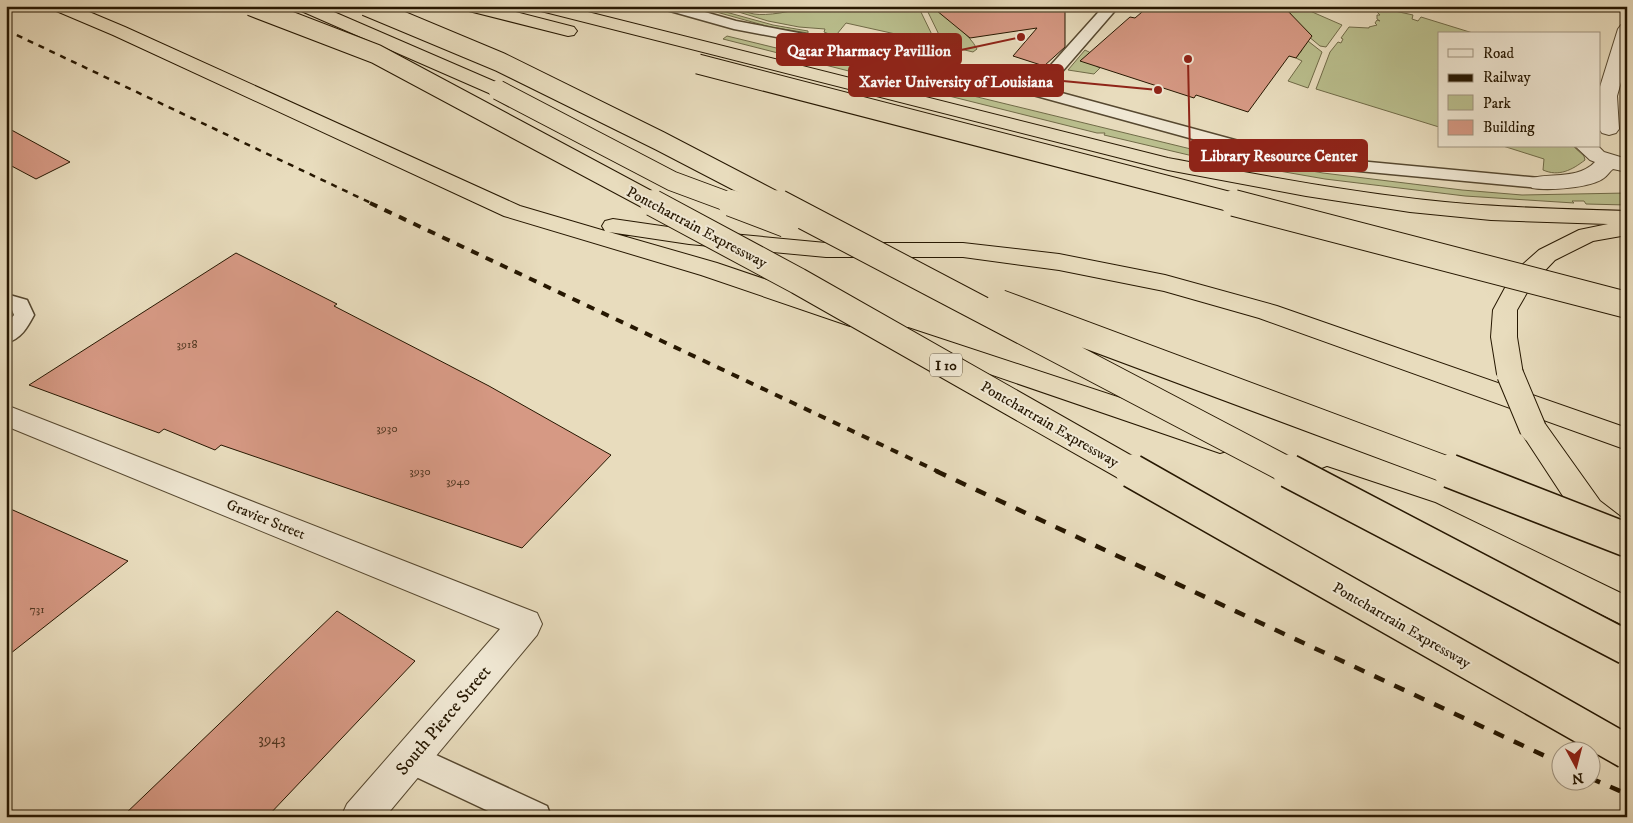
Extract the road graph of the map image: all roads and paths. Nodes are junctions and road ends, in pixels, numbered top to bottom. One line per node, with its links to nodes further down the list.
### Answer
1 (60, 6): 17 (highway)
2 (251, 6): 29 (highway, Pontchartrain Expressway / I 10, bridge)
3 (305, 6): 25 (highway, bridge)
4 (366, 6): 28 (highway, bridge)
5 (471, 6): 10 (highway)
6 (543, 6): 18 (highway)
7 (668, 6): 12 (lane)
8 (1112, 6): 12 (lane)
9 (1627, 29): 13 (street)
10 (584, 35)
11 (688, 62): 21 (highway, bridge)
12 (1037, 92): 16 (lane)
13 (1612, 130)
14 (1587, 148): 15 (street)
15 (1618, 164): 16 (street)
16 (1540, 183)
17 (512, 211): 24 (highway); 26 (highway)
18 (1627, 218)
19 (1627, 228): 25 (highway, bridge)
20 (6, 302): 22 (lane)
21 (1627, 305)
22 (12, 331)
23 (6, 415): 27 (street, Gravier Street)
24 (1627, 439)
25 (1627, 540)
26 (1627, 612)
27 (525, 624): 30 (street, South Pierce Street)
28 (1627, 648)
29 (1627, 752)
30 (410, 758): 31 (street, South Pierce Street); 32 (lane)
31 (360, 817)
32 (536, 817)

